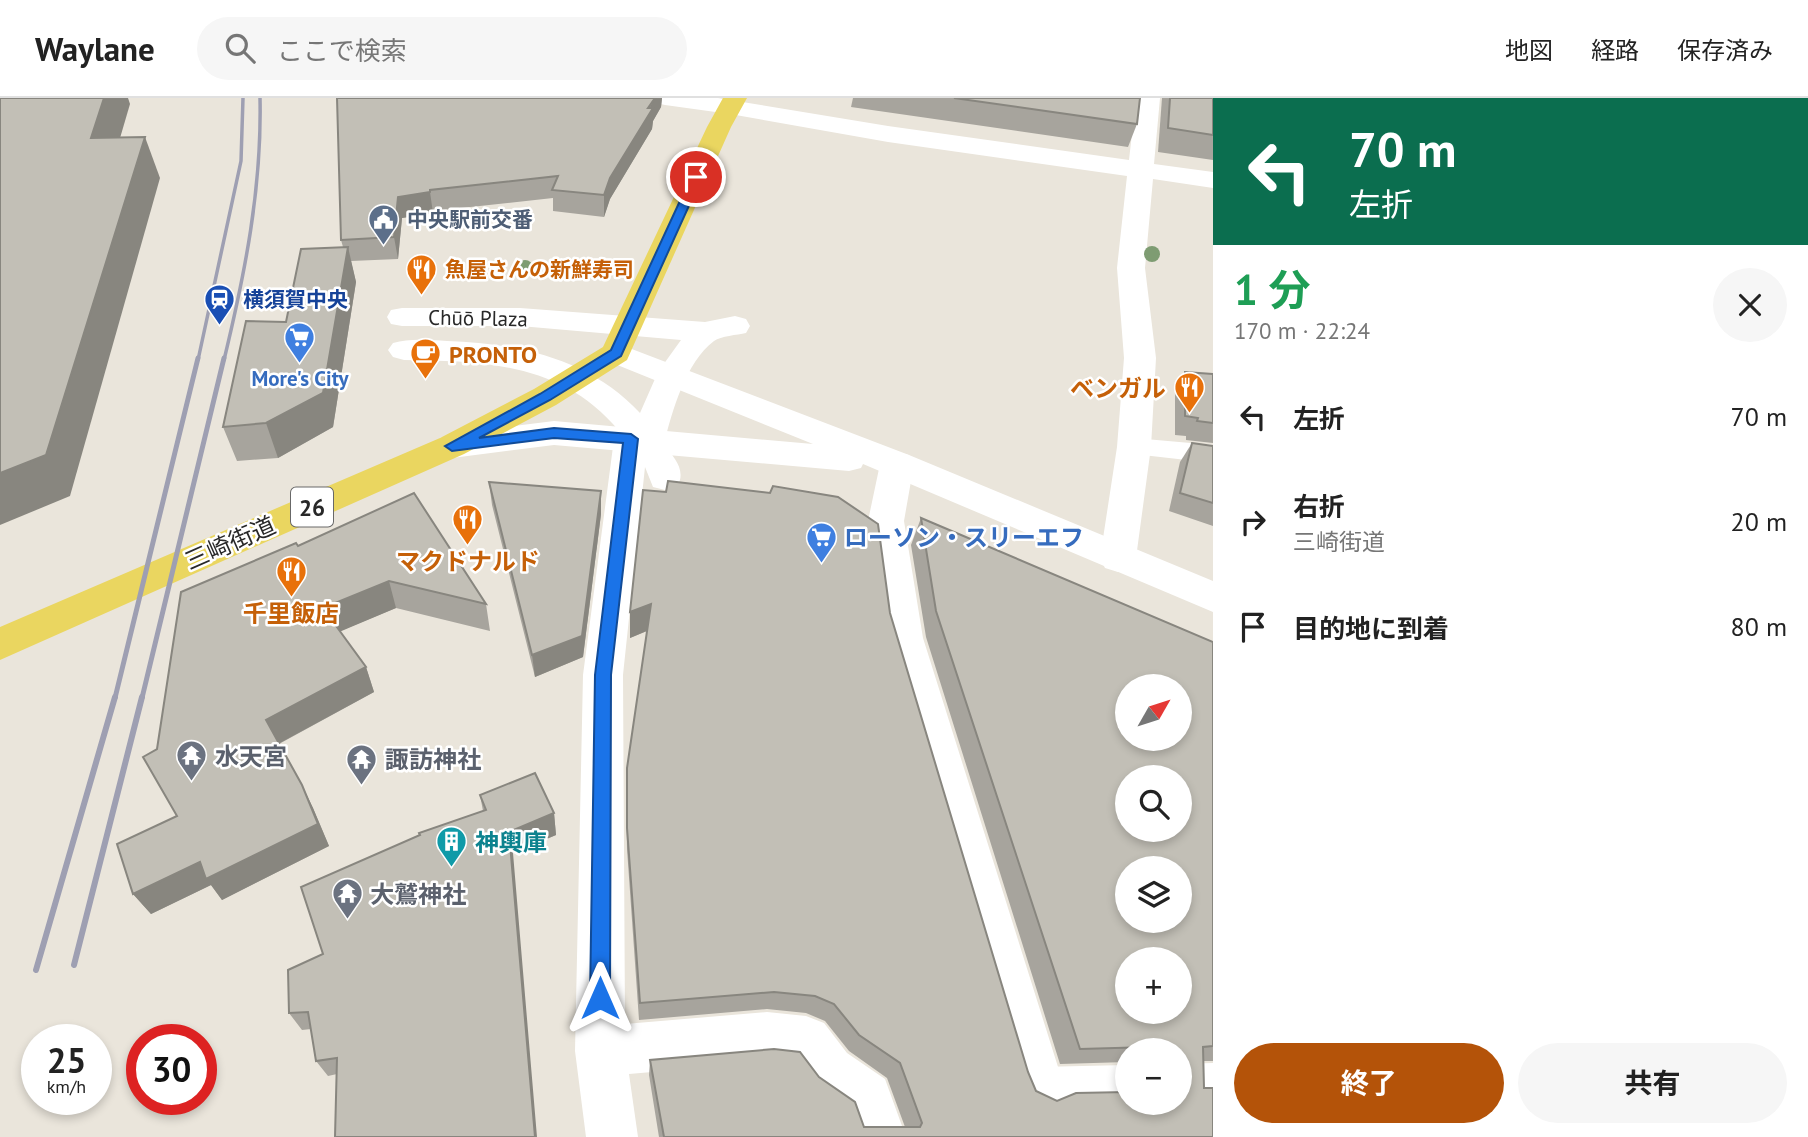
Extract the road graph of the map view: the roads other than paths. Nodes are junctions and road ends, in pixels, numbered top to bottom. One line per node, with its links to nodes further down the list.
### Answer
1 (665, 98): 3 (street)
2 (1149, 98): 4 (street)
3 (733, 103): 4 (street); 9 (main road)
4 (1141, 169): 5 (street); 13 (street)
5 (1213, 180)
6 (402, 317): 7 (street, Chūō Plaza)
7 (554, 320): 10 (street, Chūō Plaza); 11 (street, Chūō Plaza)
8 (404, 350): 10 (street, Chūō Plaza)
9 (616, 353): 12 (main road, 三崎街道 / 26); 15 (street)
10 (542, 362): 11 (street, Chūō Plaza)
11 (639, 442): 12 (street); 15 (street); 16 (street, Chūō Plaza); 20 (street)
12 (452, 446): 19 (main road, 三崎街道 / 26)
13 (1134, 447): 14 (lane); 17 (street)
14 (1213, 454)
15 (897, 464): 17 (street); 24 (street)
16 (665, 478)
17 (1118, 558): 18 (street)
18 (1213, 597)
19 (0, 644)
20 (600, 1051): 25 (street); 26 (street)
21 (1192, 1082): 22 (lane)
22 (1213, 1082)
23 (1115, 1084): 24 (lane)
24 (1038, 1086)
25 (612, 1137)
26 (880, 1137)

